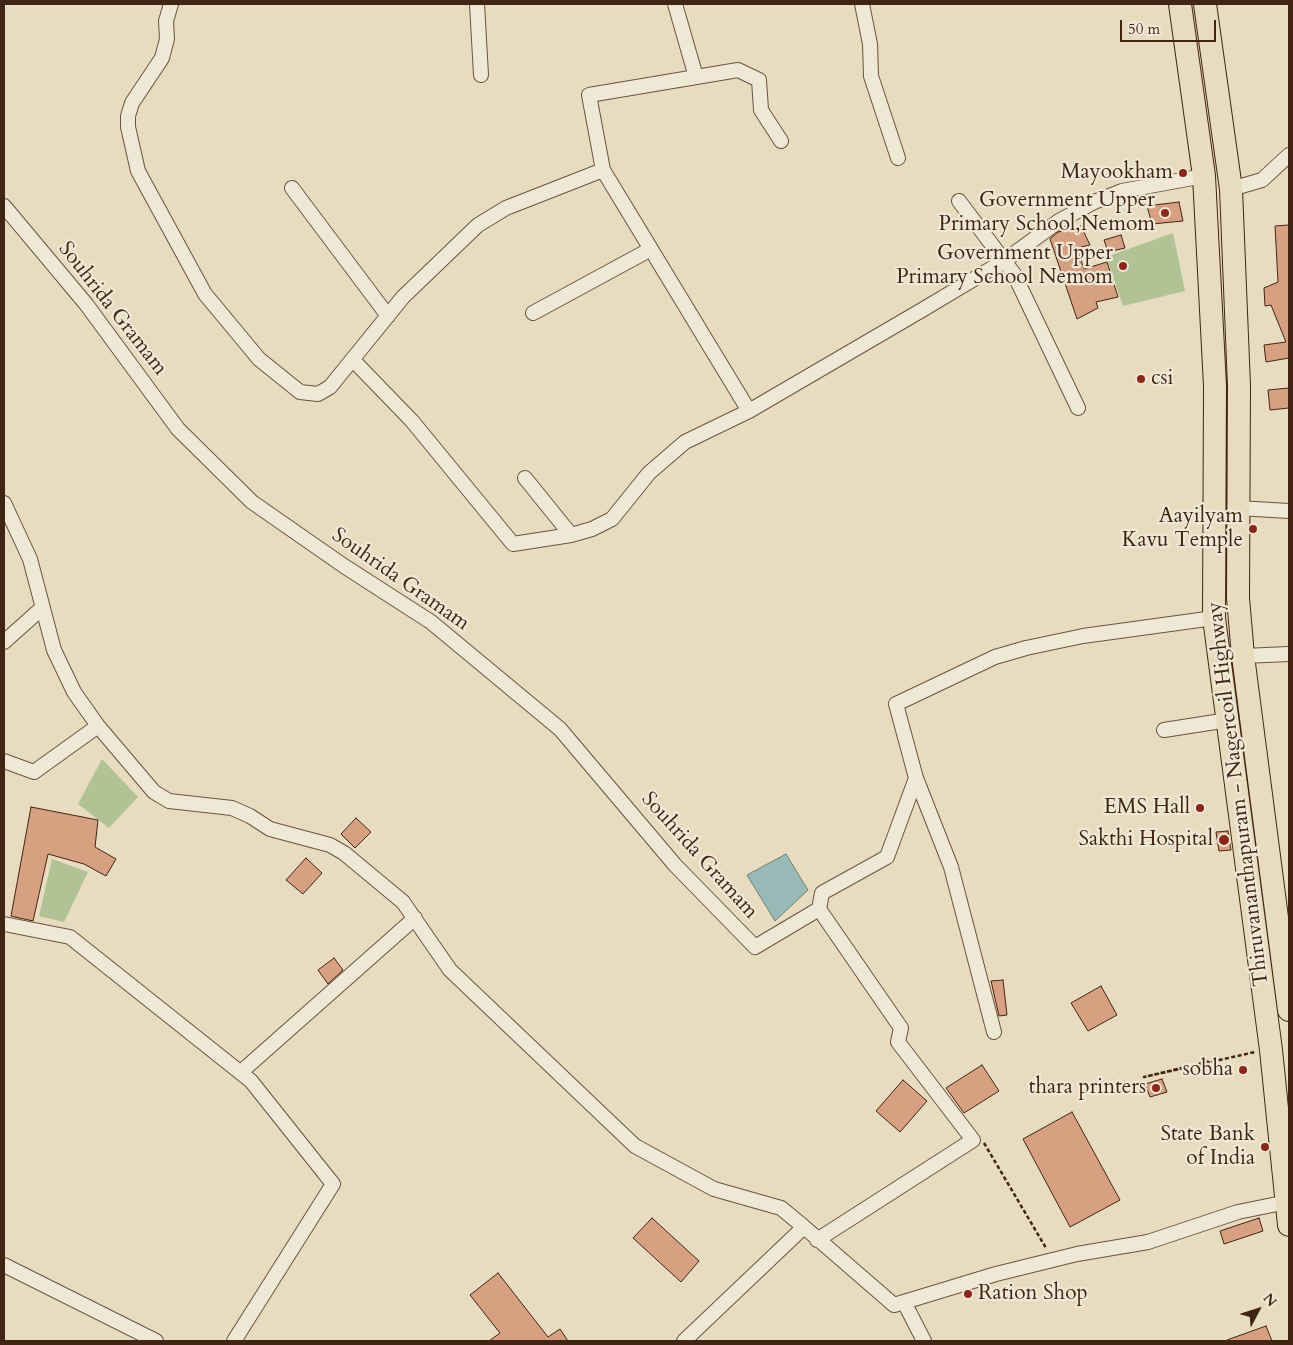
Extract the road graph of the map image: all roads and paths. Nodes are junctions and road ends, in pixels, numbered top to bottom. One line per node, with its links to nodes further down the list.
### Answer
1 (171, 4): 22 (street)
2 (476, 4): 7 (street)
3 (675, 4): 8 (street)
4 (862, 4): 11 (street)
5 (1180, 4): 13 (main road, Thiruvananthapuram - Nagercoil Highway)
6 (1205, 4): 15 (main road, Thiruvananthapuram - Nagercoil Highway)
7 (481, 76)
8 (696, 77): 9 (street); 12 (street)
9 (782, 141)
10 (1289, 155): 15 (street)
11 (898, 158)
12 (603, 170): 18 (street); 21 (street)
13 (1204, 176): 19 (street); 31 (main road, Thiruvananthapuram - Nagercoil Highway)
14 (292, 188): 21 (street)
15 (1230, 190): 27 (main road, Thiruvananthapuram - Nagercoil Highway)
16 (959, 201): 19 (street)
17 (4, 206): 40 (street, Souhrida Gramam)
18 (651, 249): 20 (street); 24 (street)
19 (1004, 261): 23 (street); 24 (street)
20 (533, 313)
21 (388, 316): 22 (street)
22 (353, 360): 29 (street)
23 (1078, 408)
24 (749, 411): 29 (street)
25 (525, 478): 29 (street)
26 (4, 503): 30 (street)
27 (1238, 508): 28 (street); 34 (main road, Thiruvananthapuram - Nagercoil Highway)
28 (1289, 511)
29 (571, 535)
30 (42, 608): 32 (street); 36 (street)
31 (1214, 618): 35 (main road, Thiruvananthapuram - Nagercoil Highway); 39 (street)
32 (4, 642)
33 (1289, 654): 34 (street)
34 (1243, 656): 43 (main road, Thiruvananthapuram - Nagercoil Highway)
35 (1228, 720): 37 (street); 45 (main road, Thiruvananthapuram - Nagercoil Highway)
36 (98, 726): 38 (street); 41 (street)
37 (1164, 730)
38 (4, 761)
39 (916, 778): 40 (street); 44 (street)
40 (819, 909): 48 (street)
41 (415, 918): 47 (street); 51 (street)
42 (4, 924): 47 (street)
43 (1289, 1010)
44 (994, 1032)
45 (1271, 1050): 46 (path); 49 (main road, Thiruvananthapuram - Nagercoil Highway)
46 (1215, 1060): 46 (path)
47 (241, 1072): 57 (street)
48 (973, 1140): 52 (street); 53 (path)
49 (1286, 1202): 50 (main road, Thiruvananthapuram - Nagercoil Highway); 53 (street)
50 (1289, 1225)
51 (804, 1227): 52 (street); 58 (street)
52 (818, 1240): 55 (street)
53 (1053, 1260): 55 (street)
54 (4, 1265): 56 (street)
55 (904, 1302): 59 (street)
56 (156, 1341)
57 (234, 1341)
58 (684, 1341)
59 (924, 1341)

